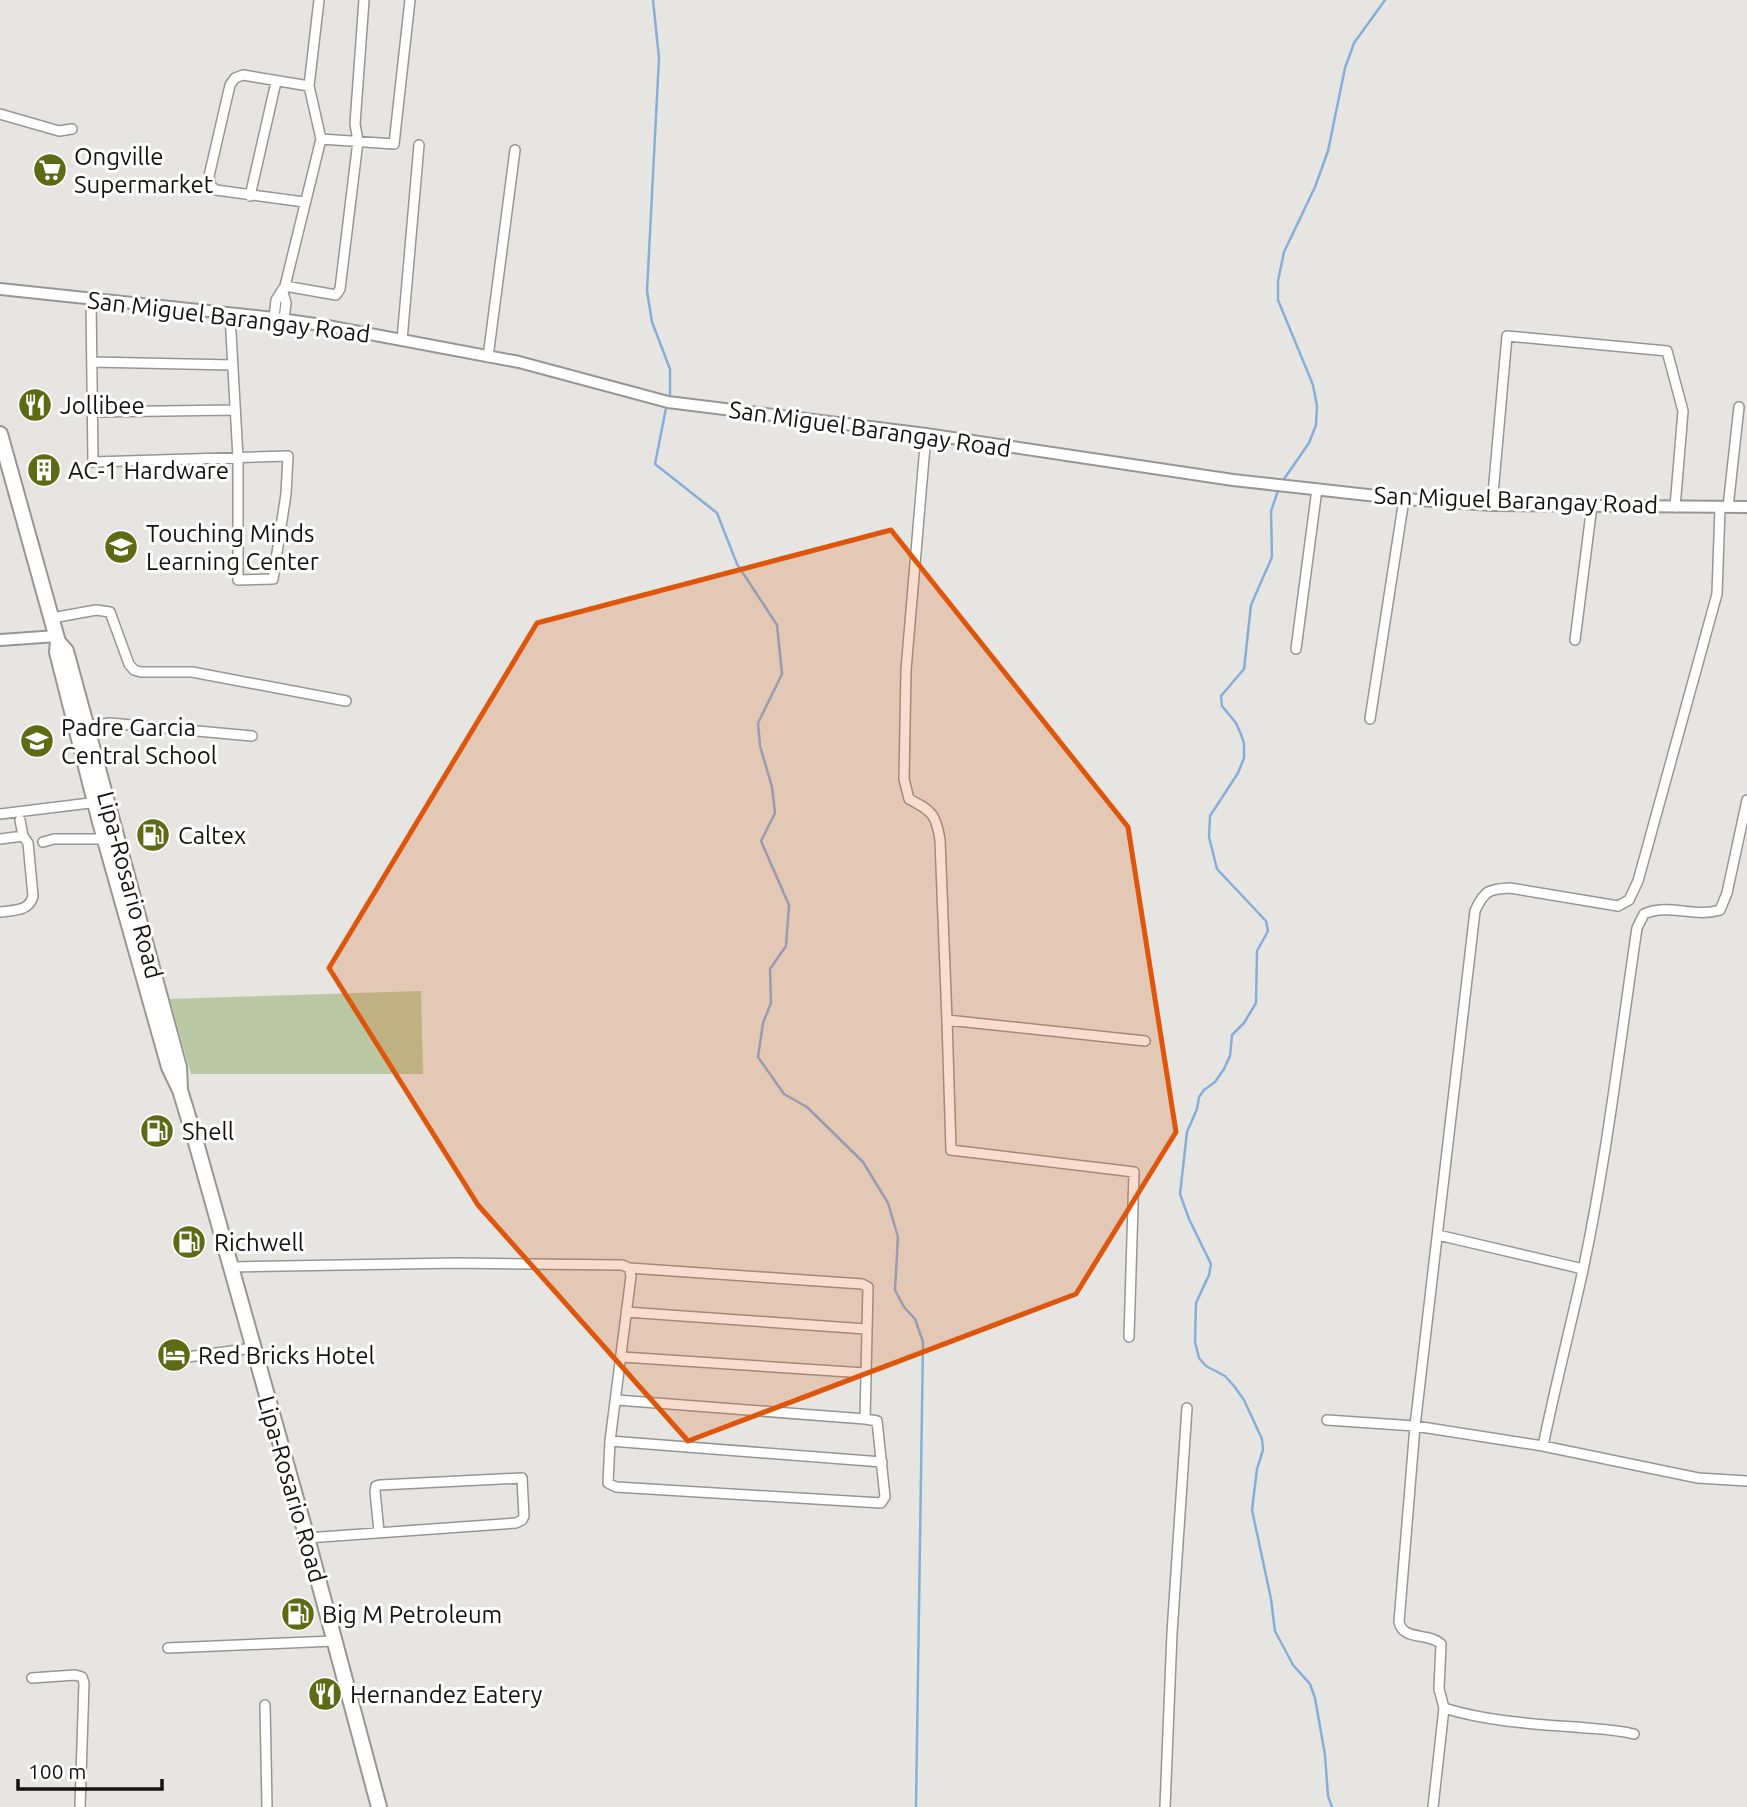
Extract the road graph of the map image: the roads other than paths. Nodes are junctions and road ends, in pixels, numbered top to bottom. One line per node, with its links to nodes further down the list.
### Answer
1 (319, 0): 5 (street)
2 (364, 0): 9 (street)
3 (410, 0): 9 (street)
4 (276, 82): 5 (street); 12 (street); 12 (street)
5 (309, 86): 8 (street)
6 (0, 114): 7 (street)
7 (72, 129)
8 (321, 138): 9 (street); 13 (street)
9 (358, 141): 15 (street)
10 (419, 145): 19 (street)
11 (515, 150): 20 (street)
12 (250, 196): 13 (street)
13 (304, 202): 15 (street)
14 (0, 289): 16 (street, San Miguel Barangay Road)
15 (284, 289): 18 (street)
16 (91, 300): 17 (street, San Miguel Barangay Road); 21 (street)
17 (230, 315): 18 (street, San Miguel Barangay Road); 22 (street)
18 (279, 318): 19 (street, San Miguel Barangay Road)
19 (401, 340): 20 (street, San Miguel Barangay Road)
20 (488, 357): 27 (street, San Miguel Barangay Road)
21 (92, 362): 22 (street); 25 (street)
22 (233, 365): 24 (street)
23 (1739, 407): 35 (street)
24 (235, 410): 25 (street); 28 (street)
25 (93, 412): 28 (street)
26 (0, 434): 36 (main road, Lipa-Rosario Road)
27 (926, 434): 29 (street, San Miguel Barangay Road); 53 (street)
28 (238, 458): 28 (street)
29 (1317, 489): 30 (street, San Miguel Barangay Road); 40 (street)
30 (1404, 499): 31 (street, San Miguel Barangay Road); 42 (street)
31 (1492, 505): 32 (street, San Miguel Barangay Road); 33 (street)
32 (1592, 505): 33 (street, San Miguel Barangay Road); 39 (street)
33 (1675, 507): 35 (street, San Miguel Barangay Road)
34 (1747, 507): 35 (street, San Miguel Barangay Road)
35 (1724, 508): 55 (street)
36 (52, 618): 37 (main road, Lipa-Rosario Road); 41 (street)
37 (58, 639): 38 (street); 43 (main road, Lipa-Rosario Road)
38 (0, 640)
39 (1575, 640)
40 (1296, 649)
41 (346, 701)
42 (1370, 719)
43 (82, 727): 44 (street); 46 (main road, Lipa-Rosario Road)
44 (252, 736)
45 (1747, 800): 58 (street)
46 (101, 802): 47 (street); 49 (main road, Lipa-Rosario Road)
47 (0, 814)
48 (20, 820): 51 (street)
49 (111, 838): 51 (street); 56 (main road, Lipa-Rosario Road)
50 (0, 839): 51 (street)
51 (26, 839): 52 (street)
52 (0, 912)
53 (947, 1020): 54 (street); 61 (street)
54 (1145, 1041)
55 (1438, 1236): 58 (street); 70 (street)
56 (231, 1267): 57 (street); 62 (main road, Lipa-Rosario Road)
57 (629, 1268): 59 (street); 60 (street)
58 (1583, 1269): 72 (street)
59 (626, 1312): 60 (street); 63 (street)
60 (866, 1329): 65 (street)
61 (1129, 1337)
62 (253, 1348): 64 (street); 76 (main road, Lipa-Rosario Road)
63 (622, 1357): 65 (street); 66 (street)
64 (180, 1358)
65 (864, 1373): 68 (street)
66 (617, 1400): 68 (street); 71 (street)
67 (1187, 1408): 86 (street)
68 (865, 1419): 73 (street)
69 (1327, 1420): 70 (street)
70 (1415, 1426): 72 (street); 81 (street)
71 (610, 1441): 73 (street); 73 (street)
72 (1543, 1446): 74 (street)
73 (882, 1462)
74 (1747, 1481)
75 (379, 1531): 75 (street); 76 (street)
76 (307, 1538): 77 (main road, Lipa-Rosario Road)
77 (334, 1641): 78 (street); 85 (main road, Lipa-Rosario Road)
78 (168, 1648)
79 (32, 1678): 83 (street)
80 (265, 1705): 84 (street)
81 (1444, 1708): 82 (street); 87 (street)
82 (1634, 1734)
83 (79, 1807)
84 (267, 1807)
85 (379, 1807)
86 (1165, 1807)
87 (1433, 1807)

